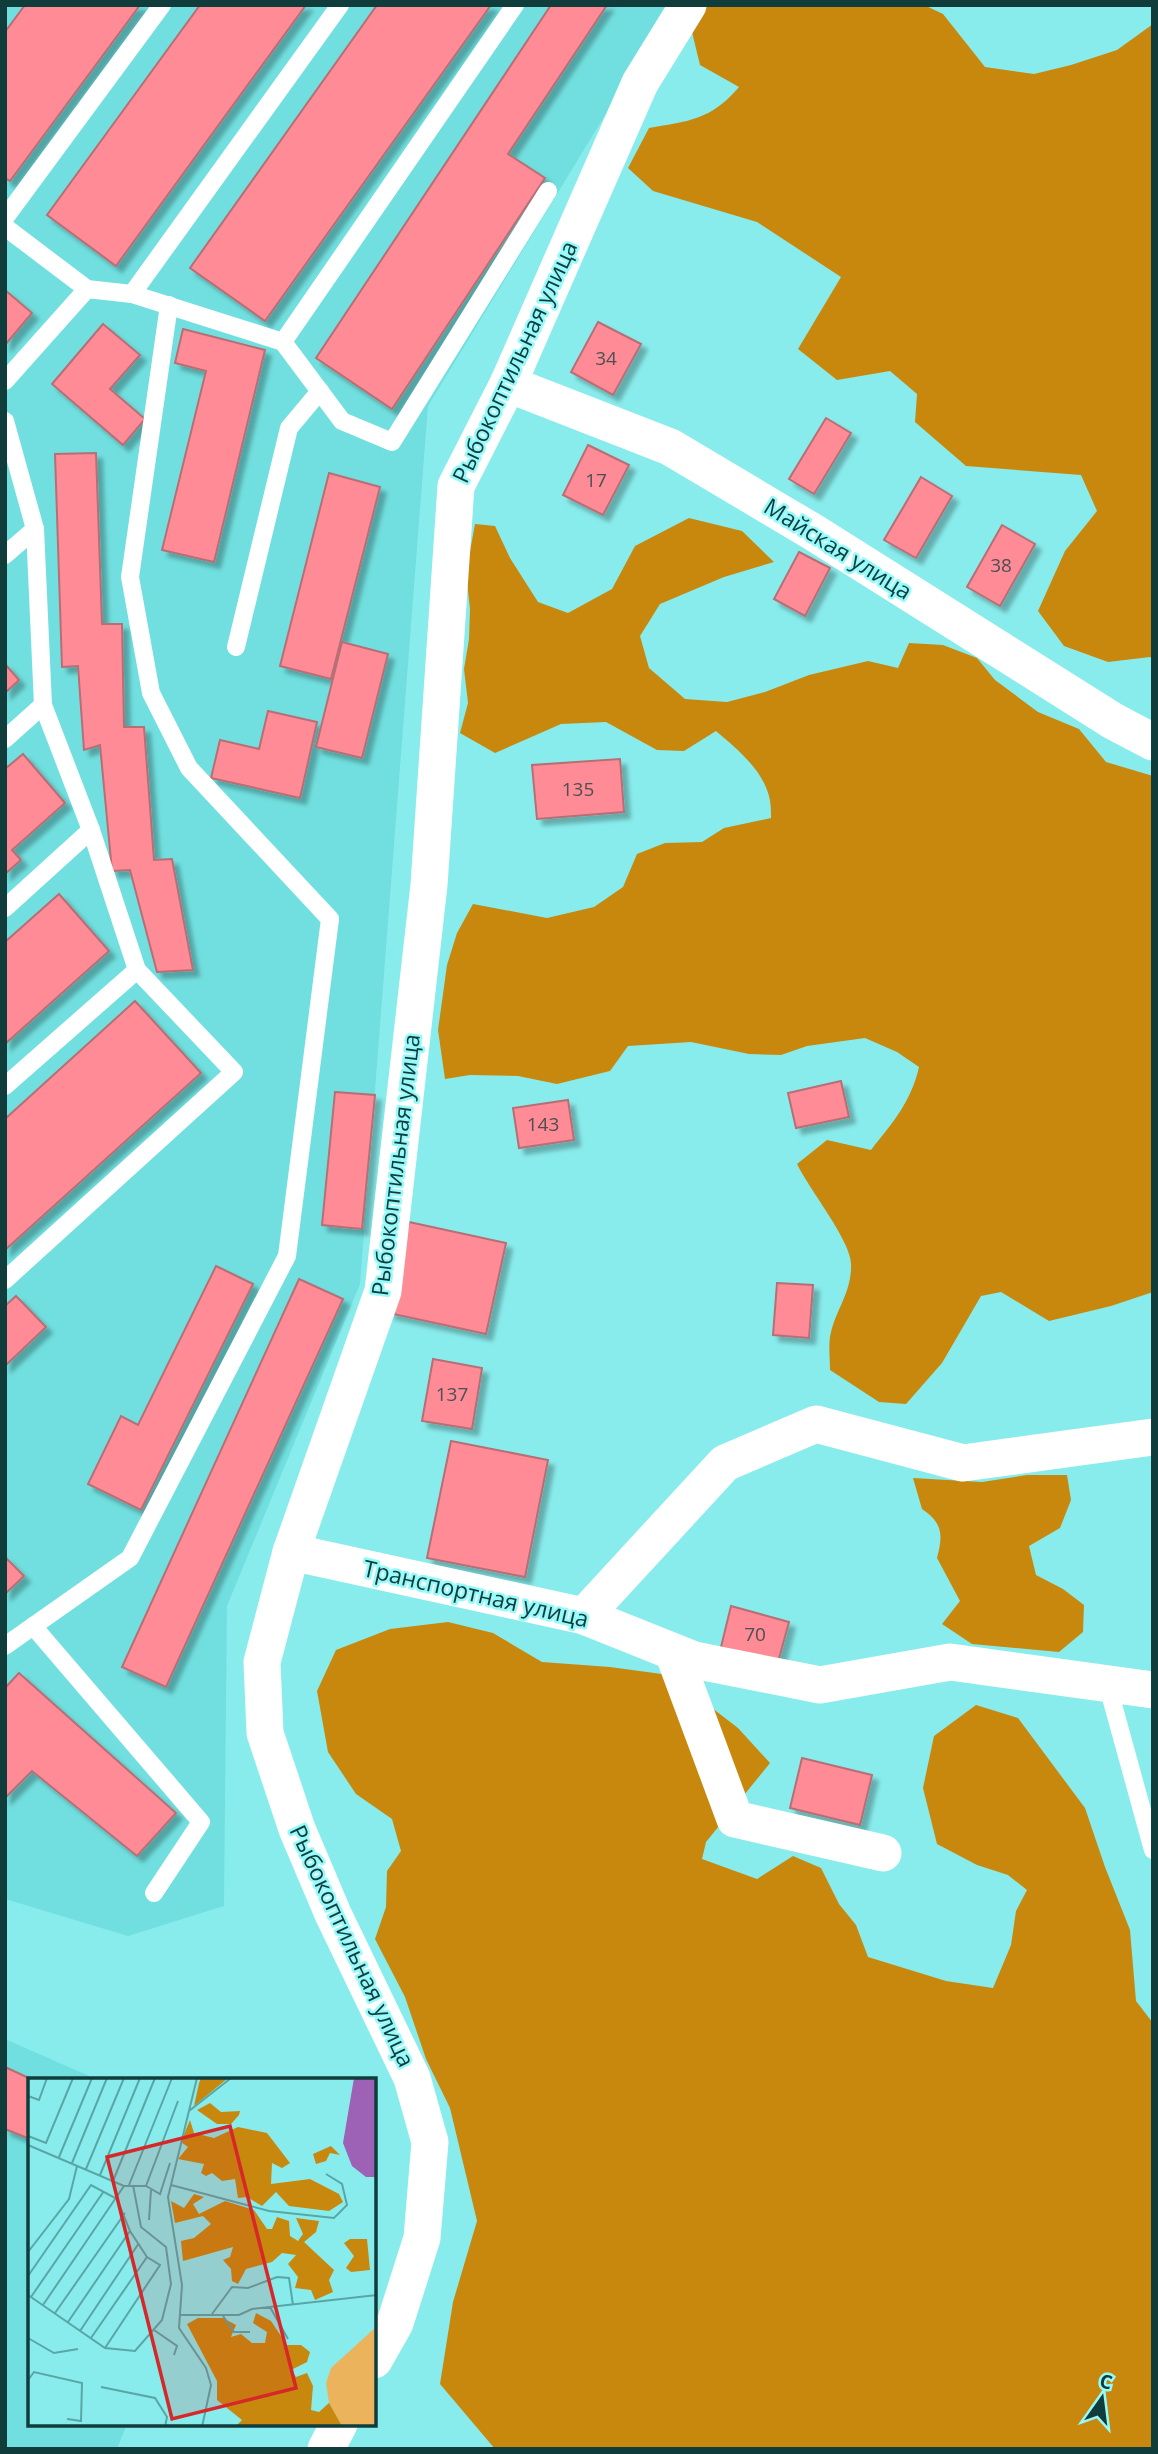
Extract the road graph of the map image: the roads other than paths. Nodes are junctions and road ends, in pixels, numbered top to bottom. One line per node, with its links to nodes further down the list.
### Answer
1 (162, 5): 6 (lane)
2 (340, 5): 9 (lane)
3 (515, 5): 11 (lane)
4 (688, 5): 13 (street, Рыбокоптильная улица)
5 (548, 191): 14 (lane)
6 (5, 218)
7 (5, 227): 8 (lane)
8 (87, 289): 9 (lane); 12 (lane)
9 (132, 294): 10 (lane)
10 (169, 305): 11 (lane); 30 (lane)
11 (283, 342): 14 (lane)
12 (5, 381)
13 (508, 384): 21 (street, Майская улица); 28 (street, Рыбокоптильная улица)
14 (320, 391): 18 (lane)
15 (5, 421): 16 (lane)
16 (35, 529): 17 (lane); 19 (lane)
17 (5, 555)
18 (236, 647)
19 (43, 705): 20 (lane); 22 (lane)
20 (5, 738)
21 (1153, 742)
22 (91, 830): 23 (lane); 24 (lane)
23 (5, 908)
24 (137, 970): 25 (lane); 26 (lane)
25 (5, 1086)
26 (5, 1280)
27 (1153, 1437): 29 (street)
28 (290, 1552): 29 (street, Транспортная улица); 38 (street, Рыбокоптильная улица)
29 (584, 1616): 32 (street, Транспортная улица)
30 (33, 1626): 31 (lane); 37 (lane)
31 (5, 1646)
32 (673, 1652): 33 (street, Транспортная улица); 36 (street)
33 (1107, 1683): 34 (street, Транспортная улица); 35 (lane)
34 (1153, 1690)
35 (1153, 1850)
36 (883, 1853)
37 (154, 1893)
38 (376, 2356)
39 (338, 2426): 40 (street)
40 (326, 2449)

